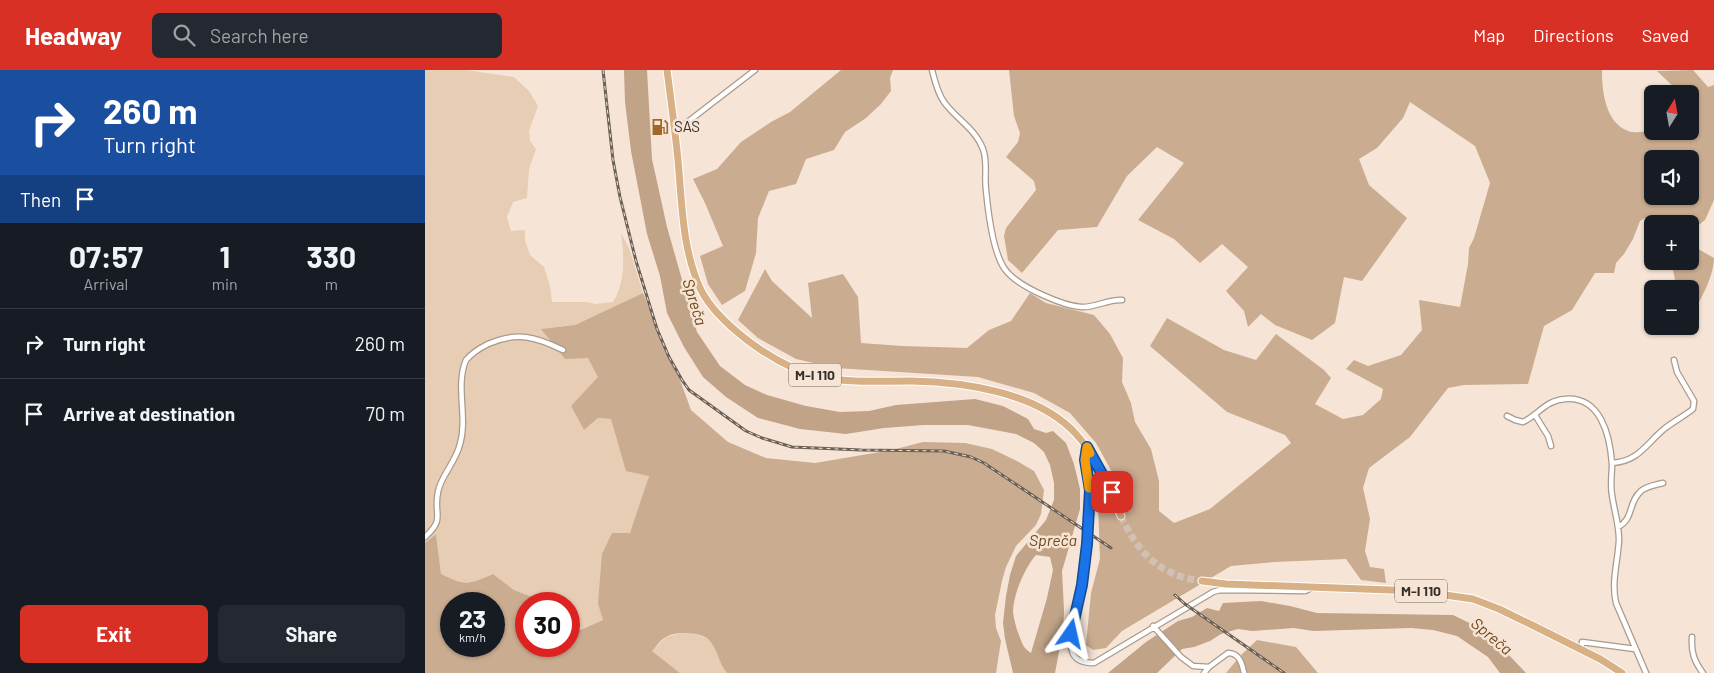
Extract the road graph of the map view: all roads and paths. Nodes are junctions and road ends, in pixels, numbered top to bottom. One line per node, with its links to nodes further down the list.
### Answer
1 (667, 70): 4 (main road, M-I 110)
2 (755, 70): 4 (street)
3 (933, 70): 5 (street)
4 (675, 128): 11 (main road, M-I 110)
5 (1122, 300)
6 (563, 350): 16 (street)
7 (1674, 360): 12 (street)
8 (1535, 415): 9 (street); 10 (street); 12 (street)
9 (1507, 416)
10 (1551, 446)
11 (1087, 447): 14 (main road, M-I 110); 19 (street)
12 (1612, 463): 15 (street)
13 (1663, 482): 15 (street)
14 (1121, 516)
15 (1618, 527): 21 (street)
16 (425, 538)
17 (1202, 581): 18 (main road, M-I 110)
18 (1312, 586): 19 (street); 22 (main road, M-I 110)
19 (1155, 629): 23 (street)
20 (1692, 637): 28 (street)
21 (1635, 649): 22 (street); 27 (street)
22 (1581, 650): 26 (main road, M-I 110)
23 (1209, 667): 24 (street); 25 (street)
24 (1204, 673)
25 (1244, 673)
26 (1622, 673)
27 (1646, 673)
28 (1703, 673)

